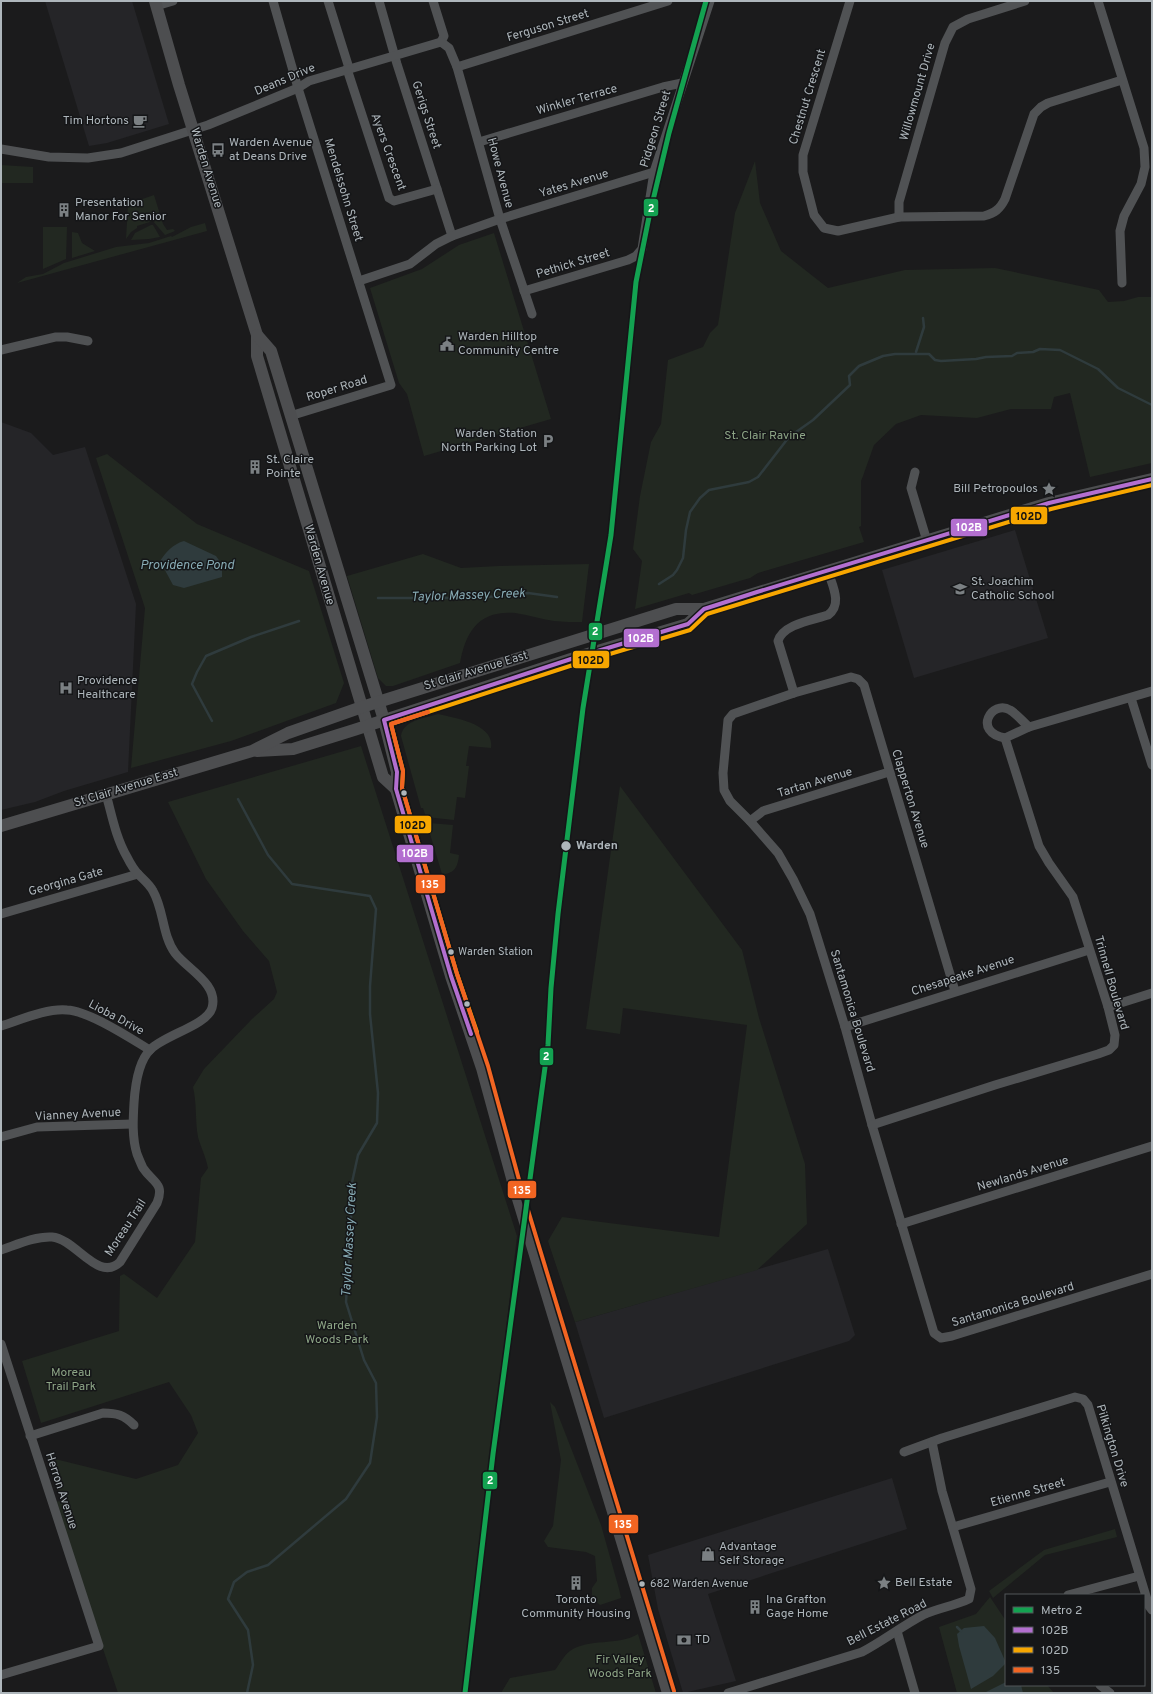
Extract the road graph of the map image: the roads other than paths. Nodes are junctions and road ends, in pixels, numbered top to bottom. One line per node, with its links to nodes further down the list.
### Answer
1 (173, 1): 11 (street)
2 (273, 1): 18 (street, Mendelssohn Street)
3 (328, 1): 15 (street, Ayers Crescent)
4 (378, 1): 13 (street, Gerigs Street)
5 (434, 1): 12 (street)
6 (668, 1): 14 (street, Ferguson Street)
7 (710, 1): 17 (street, Pidgeon Street)
8 (850, 1): 24 (street, Chestnut Crescent)
9 (1025, 1): 24 (street, Willowmount Drive)
10 (1098, 1): 16 (street)
11 (156, 4): 19 (main road, Warden Avenue)
12 (438, 43): 13 (street, Deans Drive); 14 (street, Howe Avenue)
13 (395, 55): 15 (street, Deans Drive); 23 (street, Gerigs Street)
14 (457, 67): 20 (street, Howe Avenue)
15 (348, 69): 18 (street, Deans Drive); 23 (street, Ayers Crescent)
16 (1122, 80): 24 (street, Chestnut Crescent); 29 (street)
17 (682, 84): 20 (street, Winkler Terrace); 22 (street, Pidgeon Street)
18 (298, 88): 19 (street, Deans Drive); 28 (street, Mendelssohn Street)
19 (194, 130): 21 (street, Deans Drive); 32 (main road, Warden Avenue)
20 (479, 142): 25 (street, Howe Avenue)
21 (1, 149)
22 (654, 172): 25 (street, Yates Avenue); 27 (street, Pidgeon Street)
23 (437, 189): 26 (street, Gerigs Street)
24 (899, 217)
25 (500, 219): 26 (street, Yates Avenue); 30 (street, Howe Avenue)
26 (452, 236): 28 (street, Yates Avenue)
27 (628, 260): 30 (street, Pethick Street)
28 (359, 281): 35 (street, Mendelssohn Street)
29 (1122, 283)
30 (524, 291): 31 (street, Howe Avenue)
31 (532, 314)
32 (257, 335): 36 (main road, Warden Avenue); 46 (main road, Warden Avenue)
33 (88, 341): 34 (street)
34 (1, 350)
35 (390, 385): 36 (street, Roper Road)
36 (290, 416): 45 (main road, Warden Avenue)
37 (914, 472): 39 (street)
38 (1152, 479): 39 (main road, St Clair Avenue East)
39 (927, 542): 40 (main road, St Clair Avenue East)
40 (828, 570): 41 (main road, St Clair Avenue East); 43 (street)
41 (704, 609): 45 (main road, St Clair Avenue East); 47 (main road, St Clair Avenue East)
42 (1152, 691): 44 (street)
43 (794, 693): 53 (street, Clapperton Avenue); 56 (street, Santamonica Boulevard)
44 (1132, 698): 49 (street); 52 (street)
45 (378, 702): 46 (main road, St Clair Avenue East); 47 (main road, Warden Avenue)
46 (362, 707): 48 (main road, Warden Avenue); 51 (main road, St Clair Avenue East)
47 (384, 720): 48 (main road, St Clair Avenue East); 54 (main road, Warden Avenue)
48 (368, 726): 51 (main road, St Clair Avenue East); 54 (main road, Warden Avenue)
49 (1030, 727): 50 (street); 50 (street)
50 (1005, 738): 60 (street, Trinnell Boulevard)
51 (252, 751): 55 (main road, St Clair Avenue East)
52 (1152, 765)
53 (889, 772): 56 (street, Tartan Avenue); 61 (street, Clapperton Avenue)
54 (396, 789): 89 (main road, Warden Avenue)
55 (106, 794): 57 (main road, St Clair Avenue East); 58 (street, Moreau Trail)
56 (750, 821): 65 (street, Santamonica Boulevard)
57 (1, 826)
58 (138, 874): 59 (street, Georgina Gate); 66 (street, Moreau Trail)
59 (1, 914)
60 (1089, 950): 61 (street, Chesapeake Avenue); 63 (street, Trinnell Boulevard)
61 (955, 991): 65 (street, Chesapeake Avenue)
62 (1152, 993): 63 (street)
63 (1108, 1007): 68 (street, Trinnell Boulevard)
64 (1, 1026): 66 (street, Lioba Drive)
65 (845, 1027): 68 (street, Santamonica Boulevard)
66 (150, 1050): 67 (street, Moreau Trail)
67 (132, 1124): 69 (street, Vianney Avenue); 72 (street, Moreau Trail)
68 (872, 1125): 71 (street, Santamonica Boulevard)
69 (1, 1137)
70 (1152, 1146): 71 (street, Newlands Avenue)
71 (901, 1224): 73 (street, Santamonica Boulevard)
72 (1, 1250)
73 (1152, 1275)
74 (1, 1344): 75 (street, Herron Avenue)
75 (4, 1366): 77 (street, Herron Avenue)
76 (134, 1425): 77 (street)
77 (30, 1436): 86 (street, Herron Avenue)
78 (932, 1442): 79 (street, Pilkington Drive); 80 (street, Pilkington Drive); 81 (street, Bell Estate Road)
79 (904, 1452)
80 (1110, 1482): 81 (street, Etienne Street); 82 (street, Pilkington Drive)
81 (953, 1527): 85 (street, Bell Estate Road)
82 (1139, 1576): 83 (street); 84 (street, Pilkington Drive)
83 (1072, 1594)
84 (1152, 1610)
85 (897, 1631): 88 (street, Bell Estate Road); 91 (street)
86 (1, 1675)
87 (1101, 1686): 92 (street)
88 (760, 1688): 90 (street, Bell Estate Road)
89 (668, 1693)
90 (728, 1693)
91 (915, 1693)
92 (1110, 1693)

